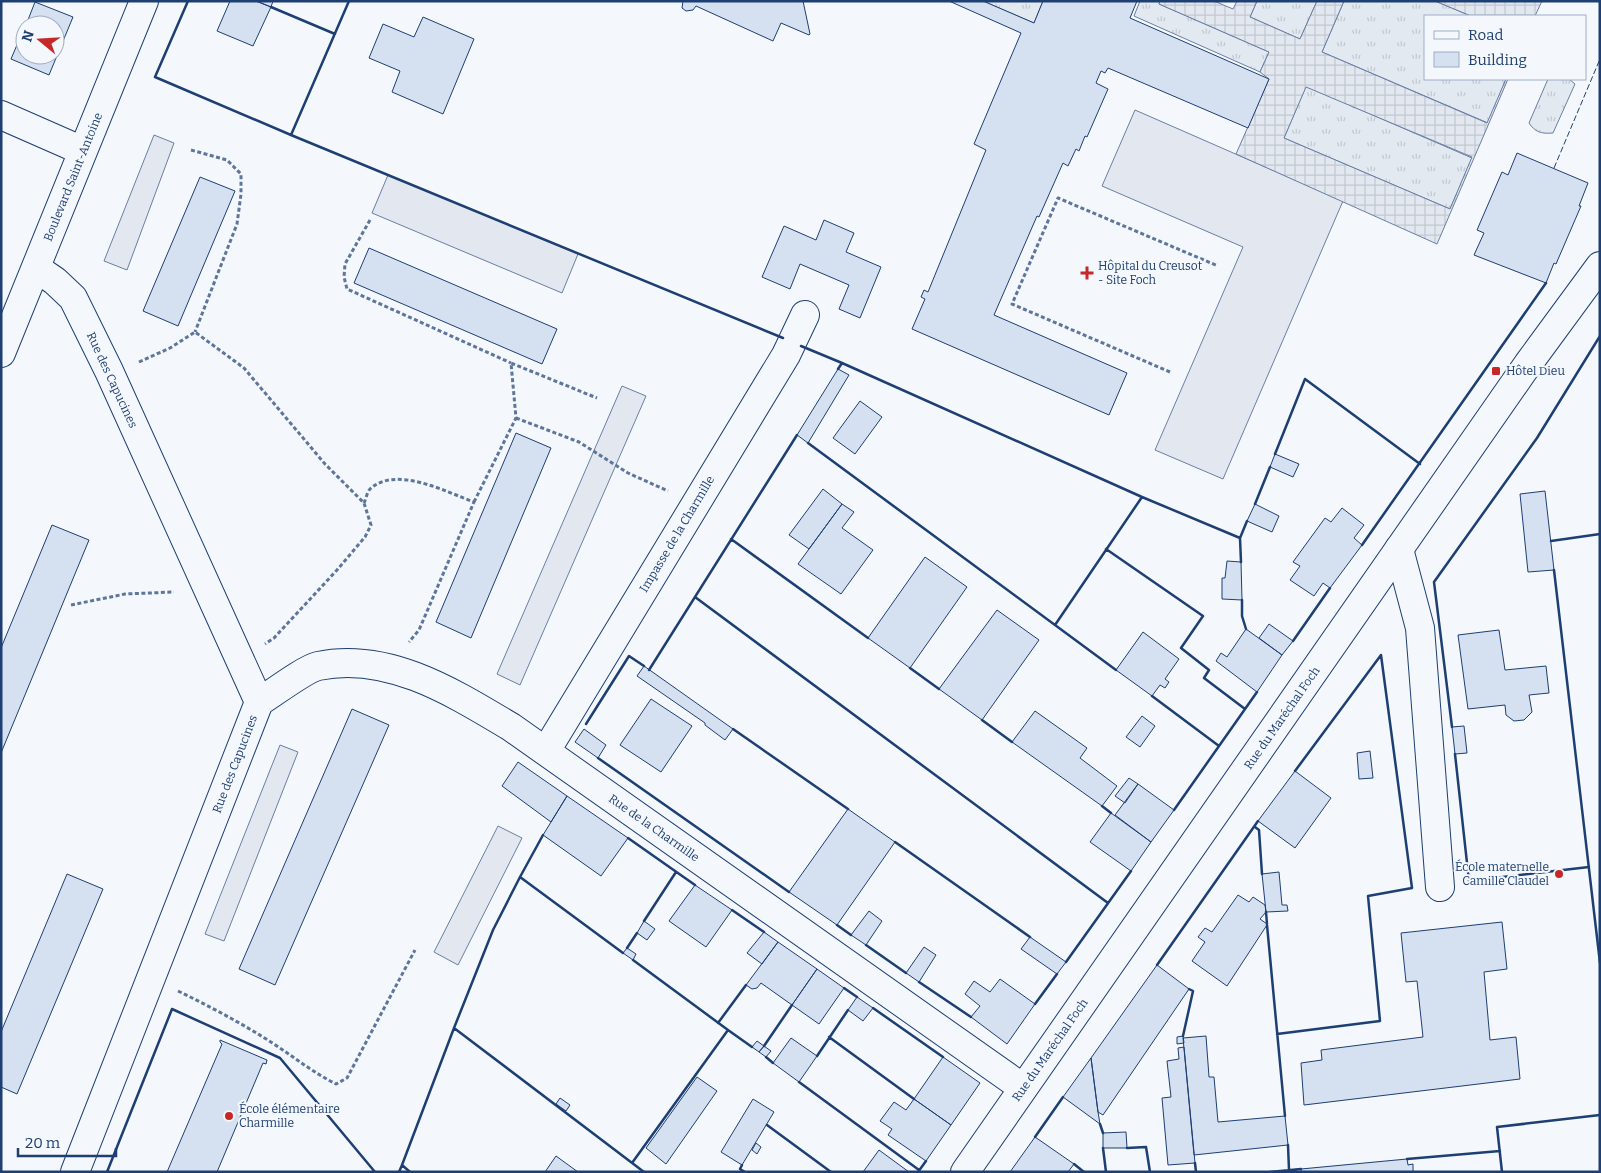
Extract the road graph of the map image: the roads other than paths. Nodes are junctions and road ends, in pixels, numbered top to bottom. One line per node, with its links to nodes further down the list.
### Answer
1 (144, 1): 3 (street, Boulevard Saint-Antoine)
2 (1, 115): 3 (street)
3 (83, 151): 5 (street, Boulevard Saint-Antoine)
4 (1600, 266): 8 (street, Rue du Maréchal Foch)
5 (36, 268): 7 (street, Boulevard Saint-Antoine); 9 (street, Rue des Capucines)
6 (805, 315): 10 (street, Impasse de la Charmille)
7 (1, 353)
8 (1399, 549): 11 (street); 12 (street, Rue du Maréchal Foch)
9 (259, 702): 10 (street, Rue de la Charmille); 13 (street, Rue des Capucines)
10 (546, 752): 12 (street, Rue de la Charmille)
11 (1440, 887)
12 (1023, 1088): 14 (street, Rue du Maréchal Foch)
13 (75, 1172)
14 (965, 1172)

